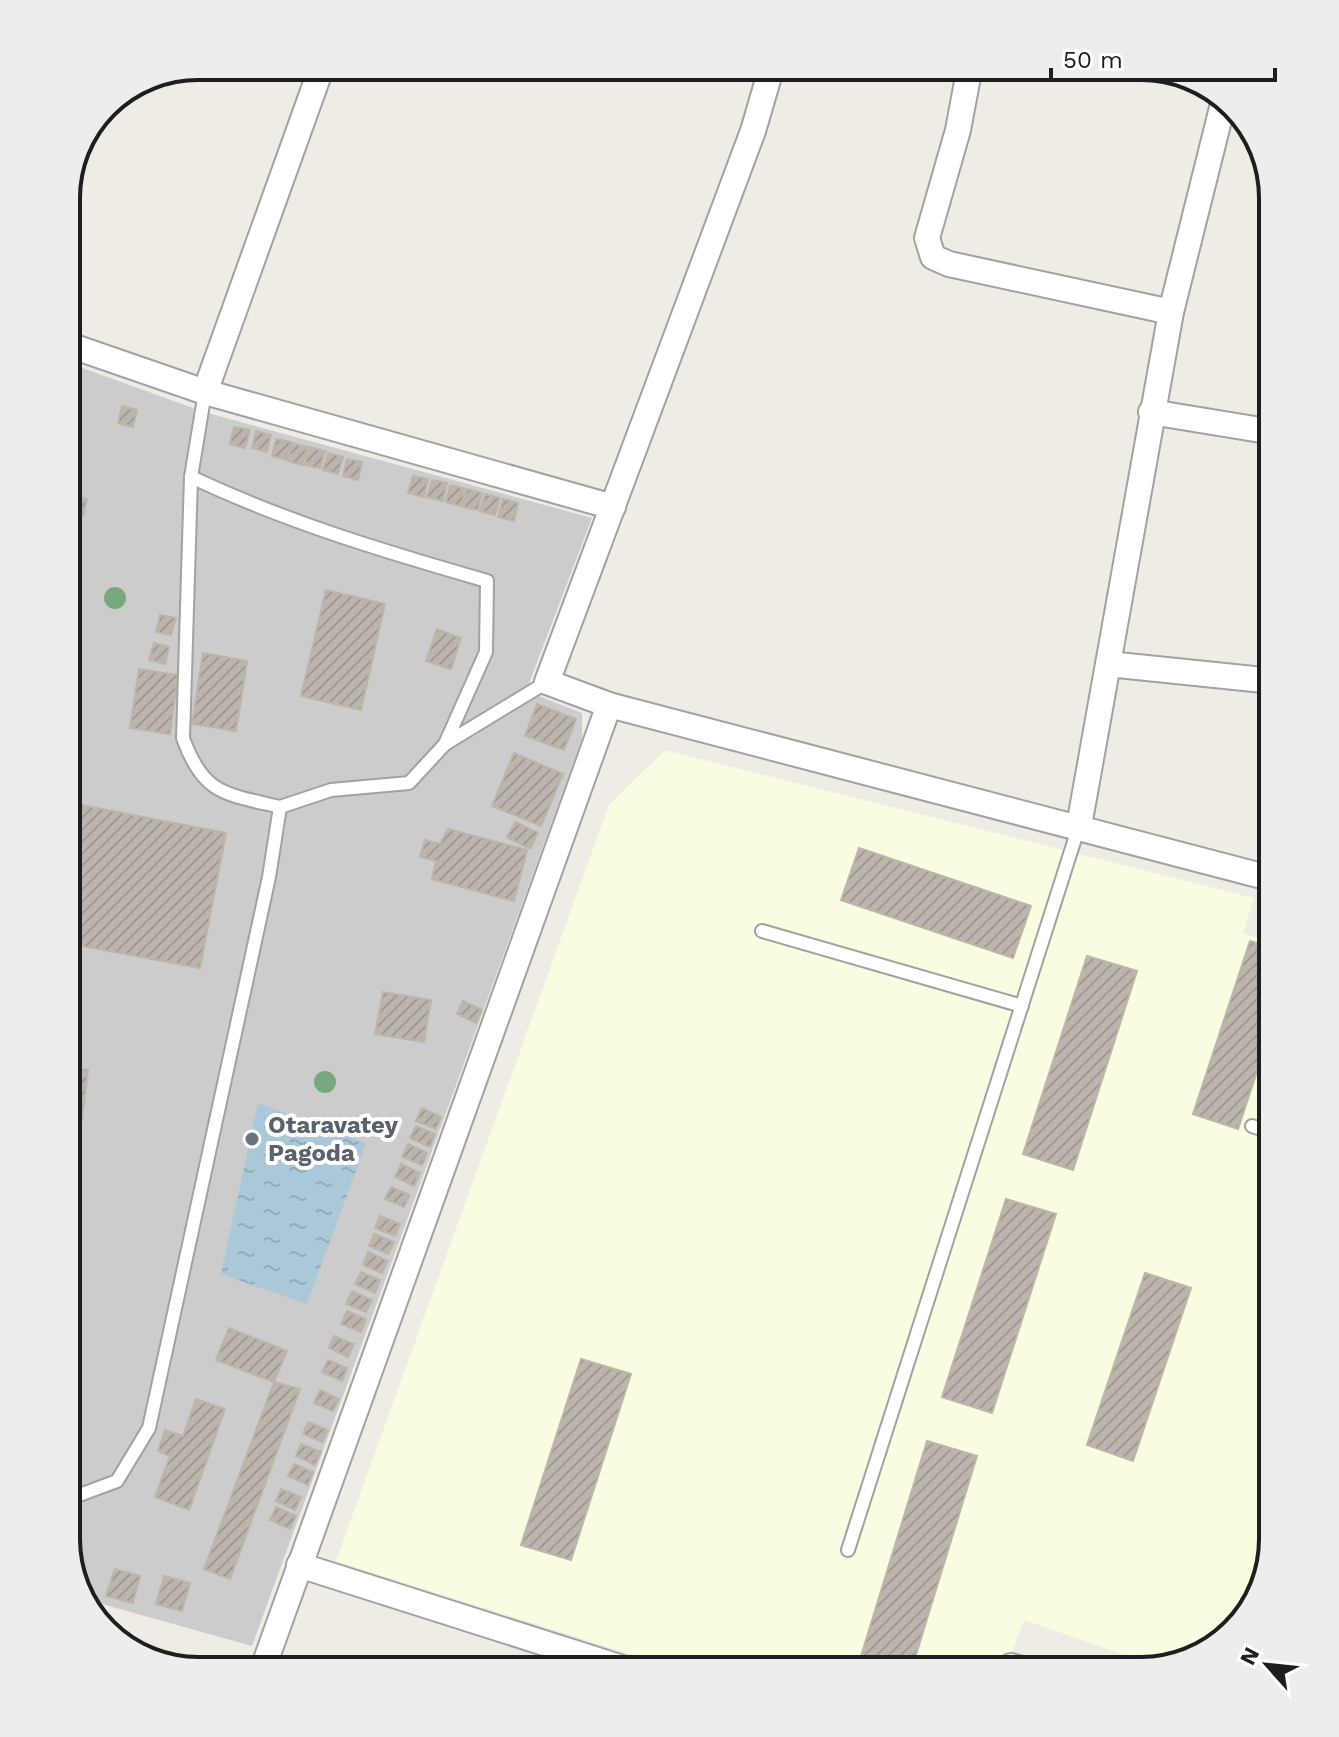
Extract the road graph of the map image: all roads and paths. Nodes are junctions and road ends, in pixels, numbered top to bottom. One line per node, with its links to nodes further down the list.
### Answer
1 (317, 80): 7 (street)
2 (768, 80): 11 (street)
3 (967, 80): 5 (street)
4 (1221, 112): 5 (street)
5 (1171, 312): 8 (street)
6 (80, 349): 7 (street)
7 (205, 392): 10 (lane); 11 (street)
8 (1151, 412): 9 (street); 12 (street)
9 (1259, 430)
10 (191, 477): 16 (lane); 17 (lane)
11 (613, 507): 14 (street)
12 (1108, 664): 13 (street); 18 (street)
13 (1259, 680)
14 (547, 682): 15 (street); 16 (lane)
15 (609, 705): 18 (street); 26 (street)
16 (445, 744): 17 (lane)
17 (280, 807): 24 (lane)
18 (1079, 826): 19 (street); 21 (lane)
19 (1259, 875)
20 (762, 931): 21 (lane)
21 (1022, 1006): 25 (lane)
22 (1252, 1126): 23 (lane)
23 (1259, 1128)
24 (80, 1495)
25 (848, 1550)
26 (299, 1565): 27 (street); 28 (street)
27 (267, 1657)
28 (588, 1657)

